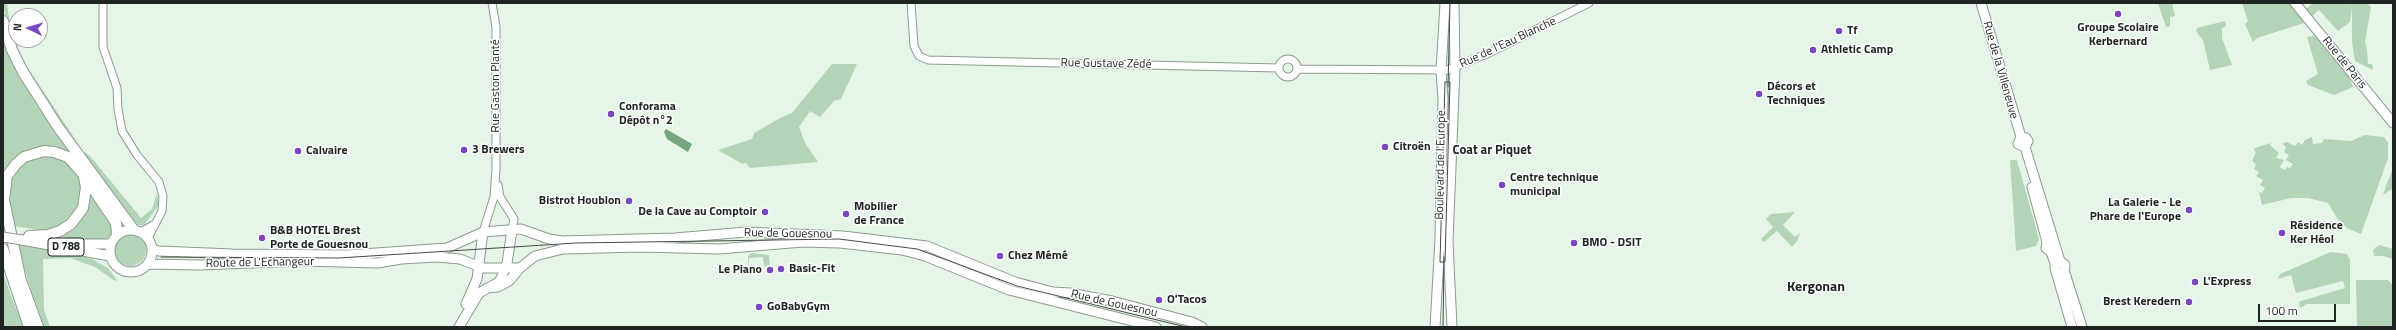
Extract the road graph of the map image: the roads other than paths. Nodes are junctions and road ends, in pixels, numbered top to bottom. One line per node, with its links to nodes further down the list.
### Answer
1 (103, 3): 20 (street)
2 (492, 3): 14 (street, Rue Gaston Planté)
3 (911, 3): 10 (street, Rue Gustave Zédé)
4 (1445, 3): 12 (main road, Boulevard de l'Europe)
5 (1454, 3): 12 (main road, Boulevard de l'Europe)
6 (1589, 3): 12 (street, Rue de l'Eau Blanche)
7 (1981, 3): 30 (main road, Rue de la Villeneuve)
8 (2294, 3): 13 (main road, Rue de Paris)
9 (3, 21): 20 (highway)
10 (1279, 68): 11 (street); 11 (street)
11 (1297, 69): 12 (street)
12 (1448, 70): 42 (main road, Boulevard de l'Europe); 43 (main road, Boulevard de l'Europe)
13 (2393, 123)
14 (496, 169): 17 (street, Rue Gaston Planté); 19 (street, Rue Gaston Planté)
15 (83, 174): 21 (highway); 23 (highway); 34 (highway)
16 (3, 220): 34 (highway)
17 (512, 230): 19 (main road, Rue de Gouesnou); 32 (main road); 41 (main road, Rue de Gouesnou)
18 (3, 231): 23 (main road, D 788)
19 (483, 232): 27 (main road, Rue de Gouesnou); 31 (main road, Rue Gaston Planté)
20 (141, 233): 21 (main road); 26 (main road)
21 (117, 234): 24 (main road)
22 (3, 237): 23 (main road, D 788, bridge)
23 (24, 237): 24 (main road, D 788); 28 (main road, D 788)
24 (110, 244): 28 (main road)
25 (3, 249): 36 (highway)
26 (152, 249): 27 (main road, Route de L'Echangeur); 29 (main road)
27 (367, 253)
28 (110, 256): 29 (main road)
29 (148, 264): 31 (main road, Route de L'Echangeur)
30 (2059, 266): 44 (main road, Rue de la Villeneuve); 45 (main road, Rue de la Villeneuve)
31 (479, 267): 32 (main road); 38 (main road, Rue Gaston Planté)
32 (506, 268): 33 (main road); 35 (main road)
33 (520, 268): 35 (main road, Rue de Gouesnou); 40 (main road, Rue de Gouesnou)
34 (21, 281): 37 (highway)
35 (487, 288): 39 (main road)
36 (29, 327)
37 (38, 327)
38 (455, 327)
39 (459, 327)
40 (1156, 327)
41 (1202, 327)
42 (1435, 327)
43 (1452, 327)
44 (2072, 327)
45 (2082, 327)

